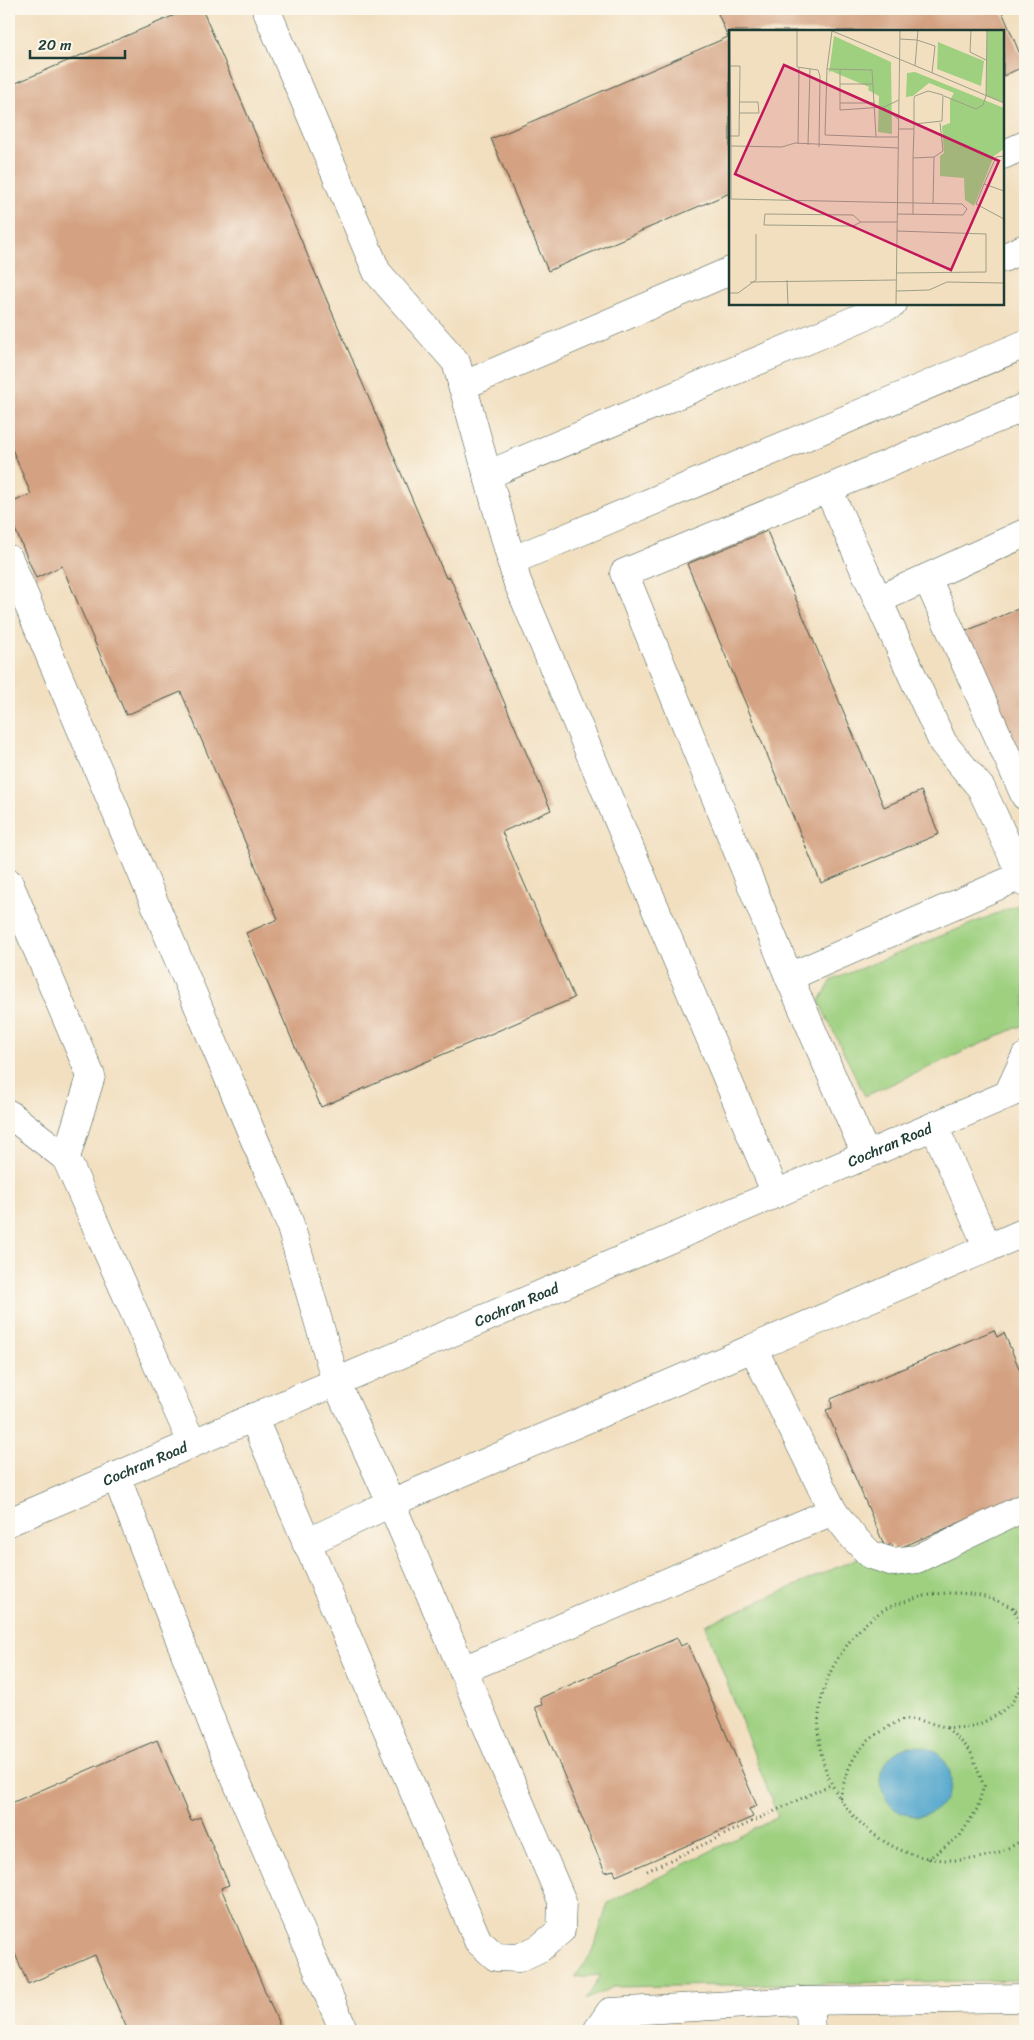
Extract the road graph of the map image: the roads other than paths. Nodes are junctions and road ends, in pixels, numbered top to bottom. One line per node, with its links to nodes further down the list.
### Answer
1 (266, 9): 9 (street)
2 (1025, 146): 3 (street)
3 (1004, 155)
4 (1025, 248): 5 (street)
5 (1004, 258)
6 (729, 271): 9 (street)
7 (891, 305): 11 (street)
8 (1025, 344): 15 (street)
9 (462, 386): 11 (street)
10 (1025, 407): 12 (street)
11 (487, 475): 15 (street)
12 (828, 489): 17 (street); 21 (street)
13 (1025, 533): 16 (street)
14 (9, 559): 32 (street)
15 (511, 561): 28 (street)
16 (928, 578): 17 (street); 18 (street)
17 (878, 600): 19 (street)
18 (1025, 796)
19 (1024, 878): 21 (street)
20 (9, 884): 27 (street)
21 (789, 977): 26 (street)
22 (1025, 1057): 23 (street)
23 (1017, 1090): 25 (street, Cochran Road)
24 (9, 1114): 27 (street)
25 (934, 1126): 26 (street, Cochran Road); 30 (street)
26 (866, 1155): 28 (street, Cochran Road)
27 (66, 1158): 34 (street)
28 (776, 1194): 32 (street, Cochran Road)
29 (1025, 1232): 30 (street)
30 (988, 1248): 31 (street)
31 (753, 1348): 36 (street); 38 (street)
32 (336, 1382): 33 (street, Cochran Road); 36 (street)
33 (253, 1417): 34 (street, Cochran Road); 40 (street)
34 (192, 1443): 35 (street, Cochran Road)
35 (116, 1476): 39 (street, Cochran Road); 44 (street)
36 (391, 1503): 40 (street); 41 (street)
37 (1025, 1507): 38 (street)
38 (832, 1511): 41 (street)
39 (9, 1522)
40 (306, 1543): 41 (street)
41 (463, 1670)
42 (1025, 1998): 43 (street)
43 (802, 2001): 45 (street); 46 (street)
44 (344, 2031)
45 (597, 2031)
46 (811, 2031)

